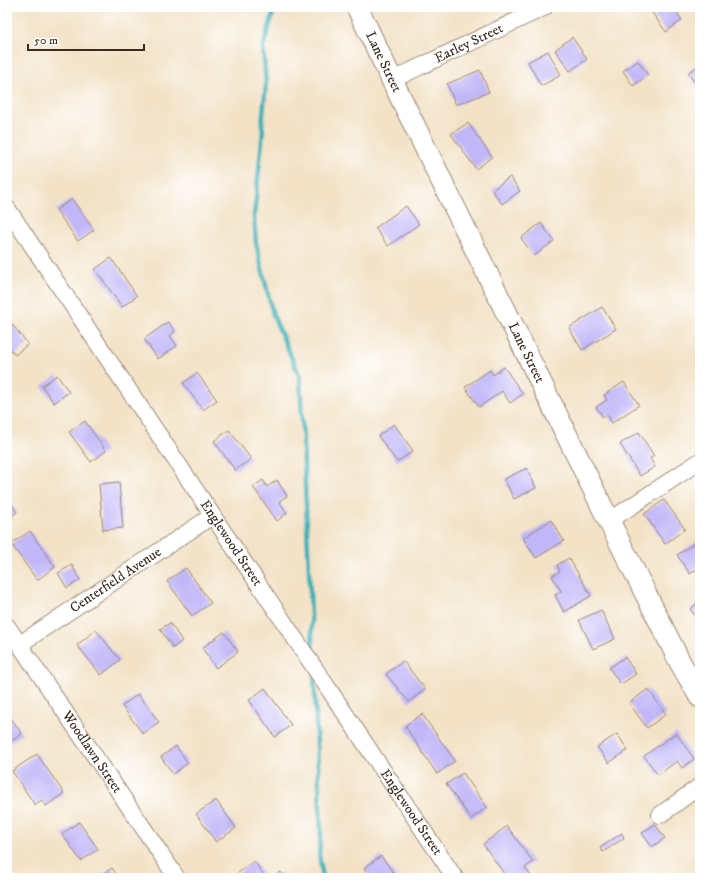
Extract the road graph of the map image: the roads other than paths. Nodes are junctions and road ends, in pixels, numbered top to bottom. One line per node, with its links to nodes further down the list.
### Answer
1 (357, 7): 3 (main road, Lane Street)
2 (545, 7): 3 (street, Earley Street)
3 (392, 80): 7 (main road, Lane Street)
4 (7, 208): 6 (street, Englewood Street)
5 (700, 461): 7 (street)
6 (212, 516): 9 (street, Centerfield Avenue); 14 (street, Englewood Street)
7 (609, 521): 10 (main road, Lane Street)
8 (7, 626): 9 (street, Woodlawn Street)
9 (20, 644): 13 (street, Woodlawn Street)
10 (700, 697)
11 (700, 786): 12 (street)
12 (660, 815)
13 (177, 878)
14 (455, 878)

